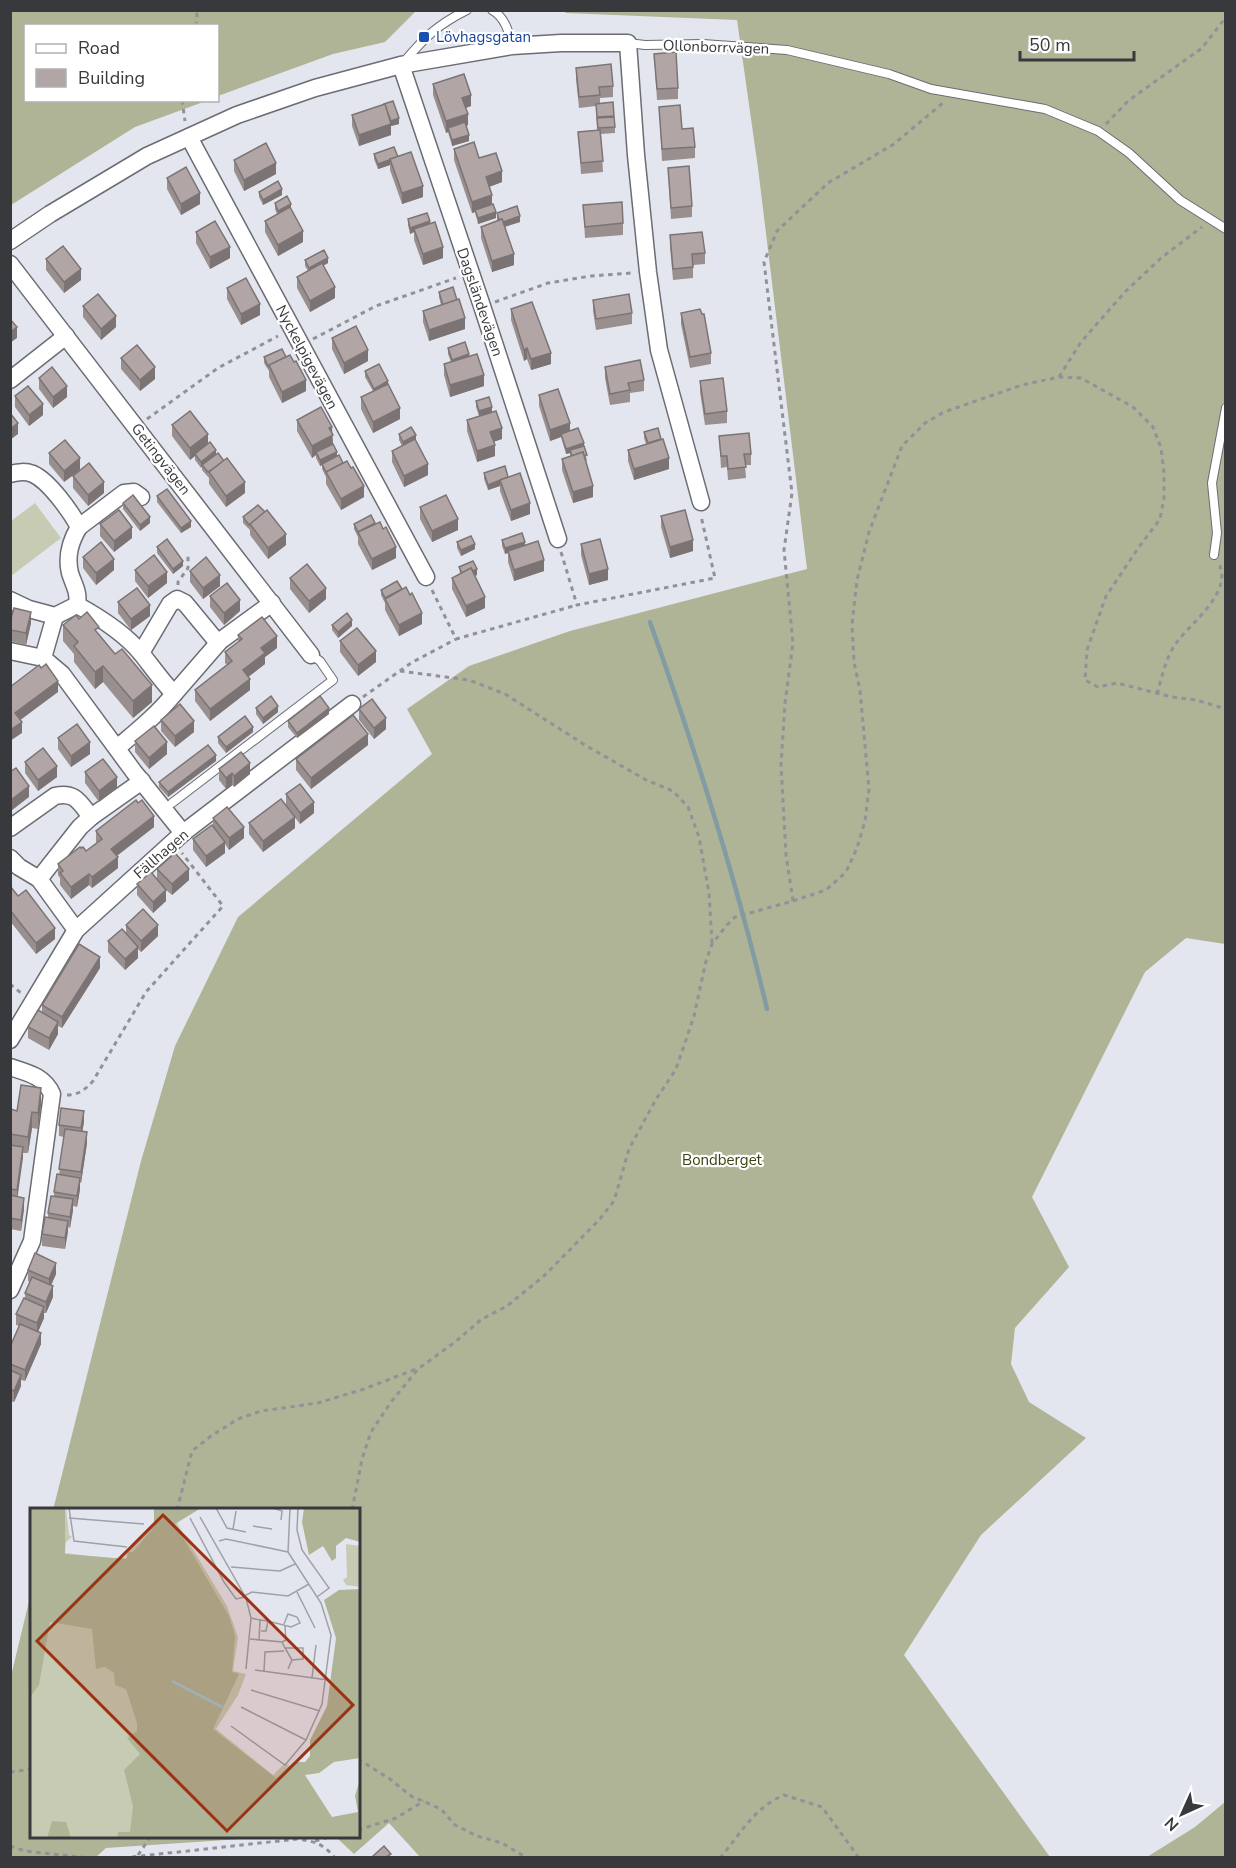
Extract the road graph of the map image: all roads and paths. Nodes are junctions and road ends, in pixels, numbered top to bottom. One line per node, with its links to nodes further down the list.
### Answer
1 (467, 10): 6 (lane)
2 (492, 10): 5 (lane)
3 (1226, 17): 9 (path)
4 (628, 43): 5 (street); 7 (lane, Ollonborrvägen); 16 (street)
5 (512, 46): 6 (street)
6 (401, 65): 10 (street); 15 (street, Dagsländevägen)
7 (954, 93): 9 (lane, Ollonborrvägen); 58 (path)
8 (182, 102): 10 (path)
9 (1098, 131): 11 (lane, Ollonborrvägen)
10 (189, 137): 13 (street); 18 (street, Nyckelpigevägen)
11 (1211, 220): 12 (lane, Ollonborrvägen); 21 (path)
12 (1226, 229)
13 (10, 241)
14 (10, 264): 19 (street, Getingvägen)
15 (471, 272): 17 (street, Dagsländevägen); 20 (path)
16 (648, 272): 17 (path); 27 (street)
17 (482, 306): 29 (street, Dagsländevägen)
18 (292, 328): 20 (street, Nyckelpigevägen); 24 (path)
19 (66, 336): 22 (street); 24 (street, Getingvägen)
20 (301, 345): 32 (street, Nyckelpigevägen)
21 (1059, 377): 47 (path); 58 (path)
22 (10, 380)
23 (1226, 408): 30 (lane)
24 (136, 427): 35 (street, Getingvägen)
25 (10, 474): 28 (street)
26 (141, 497): 28 (street)
27 (700, 502): 37 (path)
28 (79, 527): 36 (street)
29 (558, 539): 37 (path)
30 (1215, 555): 47 (path)
31 (188, 556): 33 (path)
32 (426, 577): 39 (path)
33 (177, 599): 40 (street); 42 (street)
34 (10, 600): 38 (street)
35 (272, 603): 40 (street); 43 (street, Getingvägen)
36 (77, 605): 38 (street); 42 (street)
37 (577, 605): 39 (path)
38 (55, 616): 44 (street)
39 (456, 639): 45 (path)
40 (218, 643): 46 (street)
41 (10, 651): 44 (street)
42 (141, 653): 46 (street)
43 (311, 655): 52 (lane)
44 (43, 658): 50 (street)
45 (400, 671): 48 (path); 60 (path)
46 (174, 694): 50 (street)
47 (1157, 694): 49 (path)
48 (352, 704): 55 (street, Fällhagen)
49 (1226, 709)
50 (117, 748): 51 (street)
51 (142, 781): 53 (street); 55 (street)
52 (172, 803)
53 (91, 817): 54 (street); 57 (street)
54 (10, 828)
55 (178, 838): 59 (street, Fällhagen); 63 (path)
56 (10, 858): 57 (street)
57 (39, 879): 59 (street)
58 (793, 901): 60 (path)
59 (76, 930): 61 (street, Fällhagen)
60 (712, 944): 65 (path)
61 (10, 1040)
62 (10, 1067): 63 (street)
63 (52, 1094): 64 (street)
64 (10, 1290)
65 (418, 1369): 66 (path); 67 (path)
66 (177, 1508)
67 (352, 1508)
68 (360, 1760): 71 (path)
69 (30, 1769): 70 (path)
70 (10, 1772)
71 (424, 1801): 72 (path); 81 (path)
72 (360, 1829)
73 (150, 1838): 77 (path)
74 (325, 1838): 75 (path)
75 (314, 1841): 77 (path); 80 (path)
76 (10, 1846): 78 (path)
77 (138, 1855): 79 (path)
78 (89, 1857)
79 (123, 1857)
80 (335, 1857)
81 (527, 1857)
82 (720, 1857): 83 (path)
83 (859, 1857)

